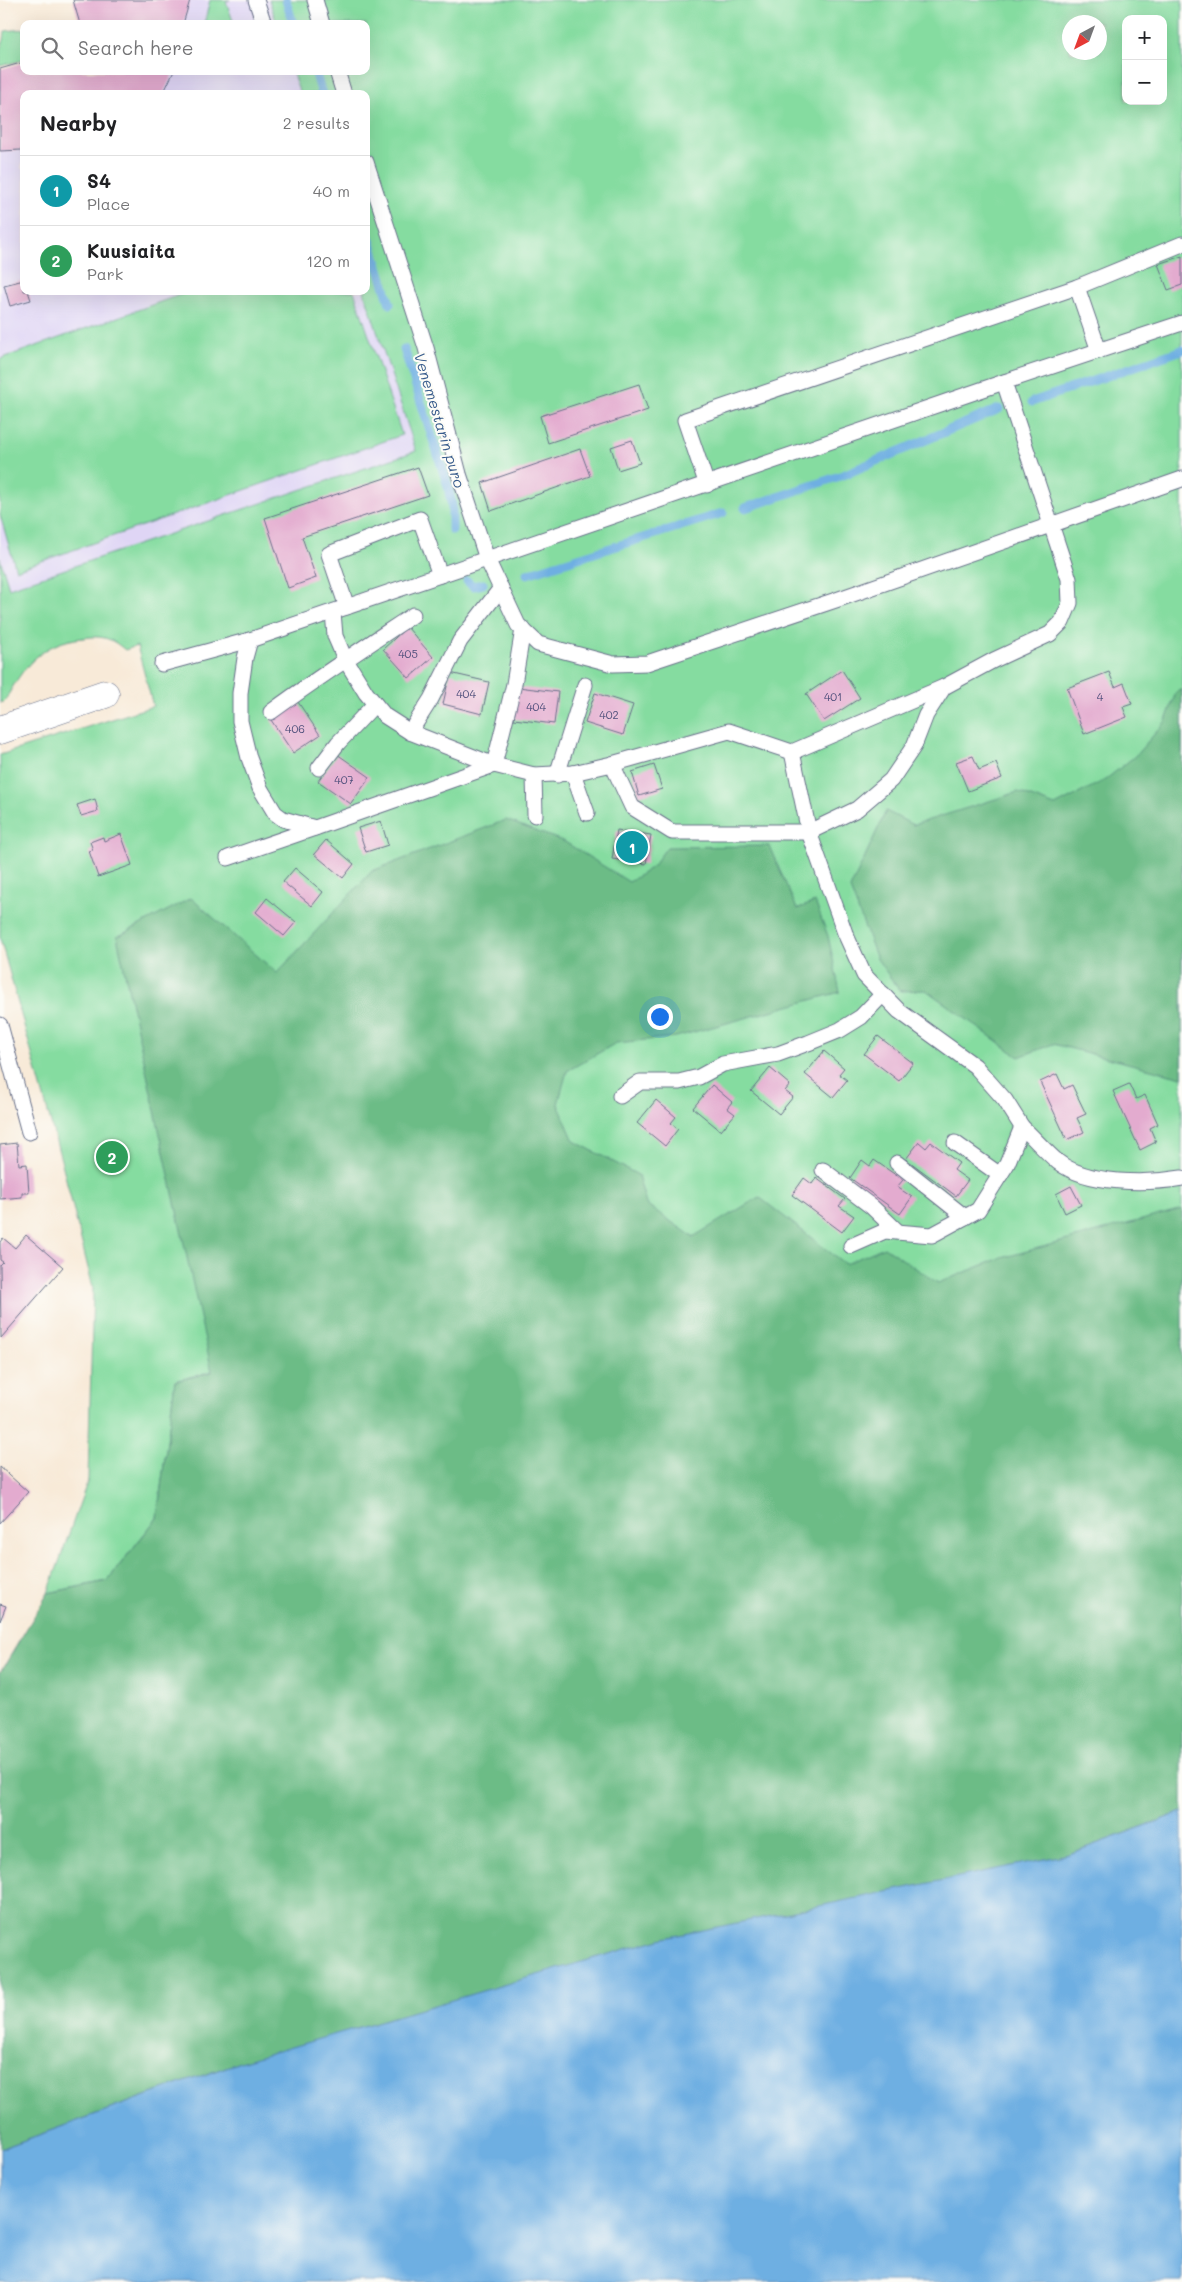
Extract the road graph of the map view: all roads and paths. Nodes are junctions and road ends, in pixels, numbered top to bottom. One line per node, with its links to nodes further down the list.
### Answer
1 (256, 0): 3 (lane)
2 (315, 0): 4 (lane)
3 (263, 20)
4 (321, 20)
5 (338, 75): 6 (lane)
6 (343, 90)
7 (370, 174): 16 (lane)
8 (1182, 244): 9 (lane)
9 (1077, 287): 11 (lane); 14 (lane)
10 (1182, 323): 11 (lane)
11 (1099, 351): 12 (lane)
12 (1004, 382): 14 (lane); 15 (lane)
13 (1182, 479): 15 (lane)
14 (707, 485): 16 (lane)
15 (1052, 525): 21 (lane); 26 (lane)
16 (487, 559): 17 (lane); 18 (lane)
17 (440, 575): 19 (lane); 19 (lane)
18 (501, 588): 21 (lane); 31 (lane)
19 (340, 610): 22 (lane); 23 (lane)
20 (413, 615): 23 (lane)
21 (523, 629): 34 (lane)
22 (250, 640): 24 (lane); 41 (lane)
23 (345, 660): 28 (lane); 29 (lane)
24 (162, 664)
25 (585, 685): 37 (lane)
26 (944, 687): 32 (lane); 42 (lane)
27 (105, 694): 30 (street)
28 (375, 704): 31 (lane); 35 (lane)
29 (271, 712)
30 (0, 730)
31 (410, 732): 34 (lane)
32 (792, 752): 33 (lane); 42 (lane)
33 (612, 764): 36 (lane); 42 (lane)
34 (494, 765): 38 (lane); 41 (lane)
35 (319, 768)
36 (573, 773): 37 (lane); 39 (lane)
37 (556, 774): 38 (lane)
38 (534, 775): 40 (lane)
39 (587, 813)
40 (535, 815)
41 (314, 828): 43 (lane)
42 (809, 832): 44 (lane)
43 (228, 858)
44 (883, 994): 46 (lane); 47 (lane)
45 (0, 1025): 48 (lane)
46 (620, 1096)
47 (1022, 1127): 52 (lane); 53 (lane)
48 (29, 1132)
49 (955, 1143): 52 (lane)
50 (897, 1164): 54 (lane)
51 (823, 1170): 55 (lane)
52 (1000, 1175): 54 (lane)
53 (1182, 1178)
54 (964, 1217): 55 (lane)
55 (898, 1232): 56 (lane)
56 (850, 1246)

